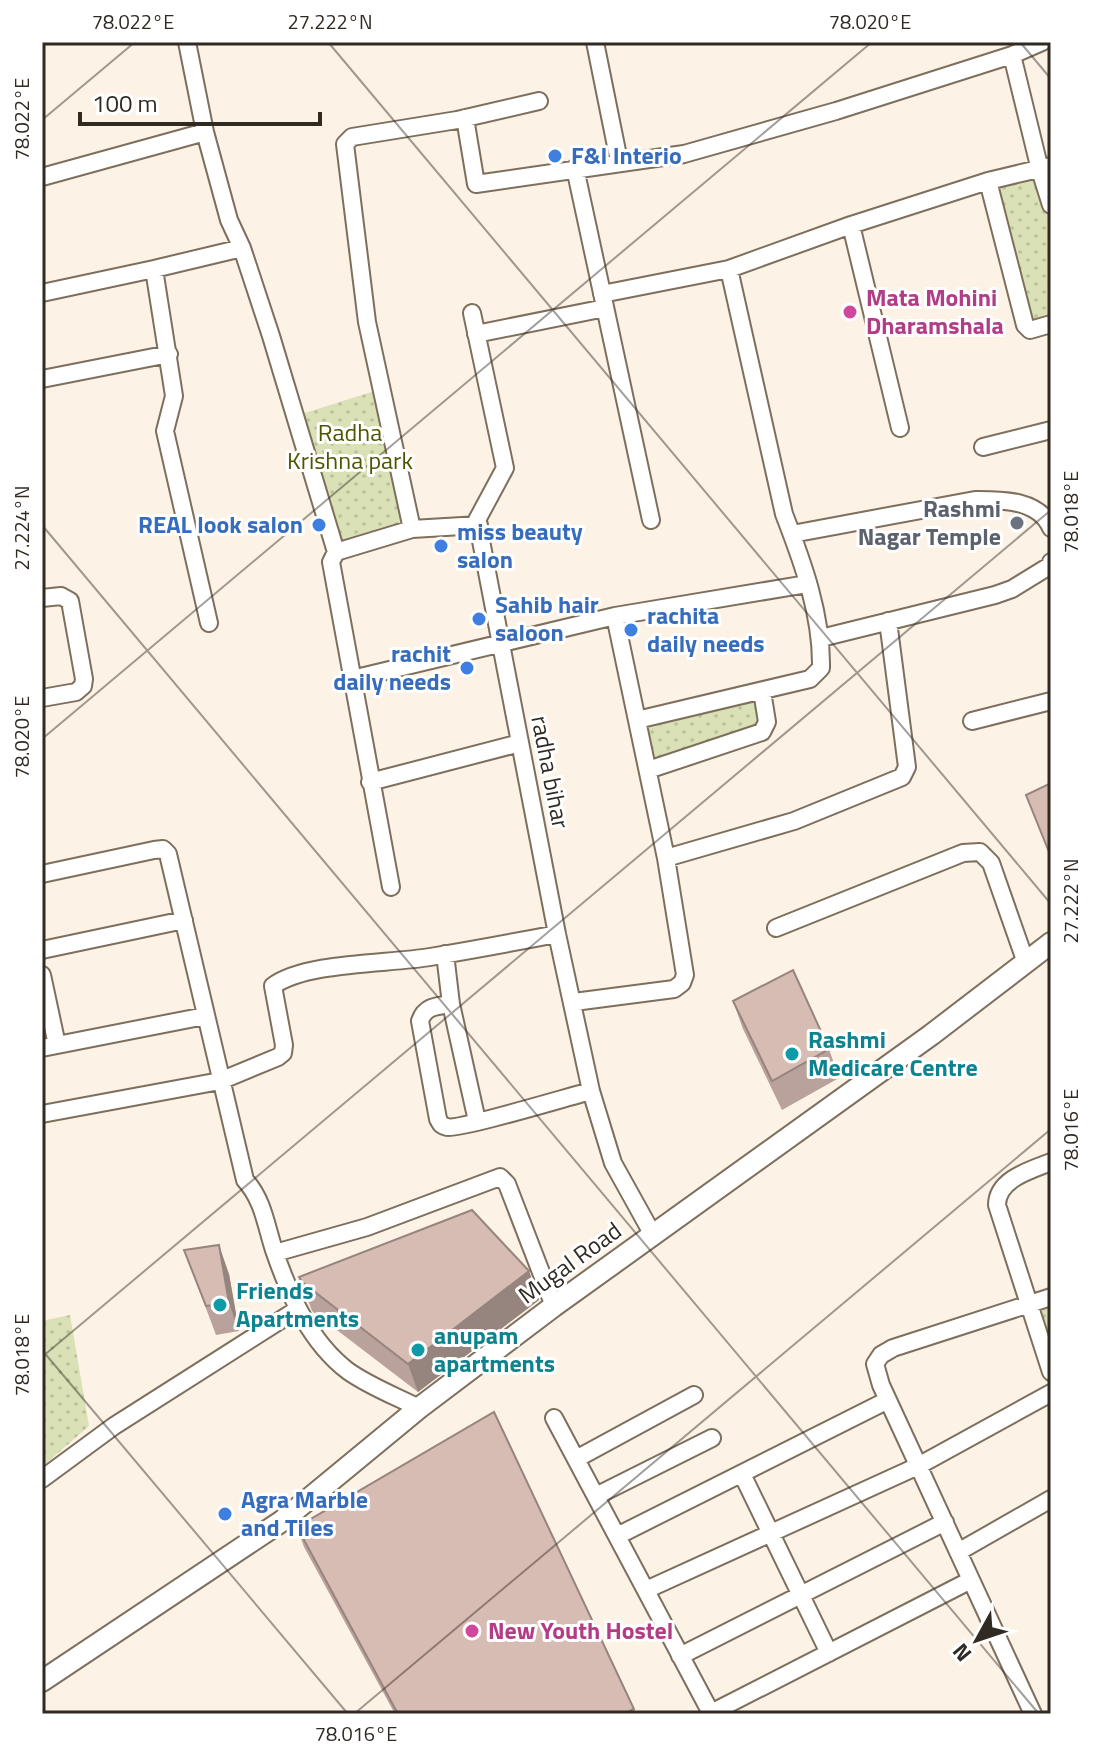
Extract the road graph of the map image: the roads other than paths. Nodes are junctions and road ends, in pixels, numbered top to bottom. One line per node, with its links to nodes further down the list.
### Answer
1 (187, 42): 7 (street)
2 (595, 42): 8 (street)
3 (1042, 42): 4 (street)
4 (1012, 55): 8 (street); 10 (street)
5 (539, 101): 6 (street)
6 (465, 118): 9 (street); 31 (street)
7 (205, 132): 11 (street); 15 (street)
8 (619, 161): 9 (street)
9 (575, 168): 19 (street)
10 (1045, 168): 12 (street); 13 (street)
11 (42, 177)
12 (988, 181): 14 (street); 21 (street)
13 (1051, 205)
14 (851, 225): 17 (street); 25 (street)
15 (242, 248): 16 (street); 33 (street)
16 (154, 269): 18 (street); 23 (street)
17 (729, 269): 19 (street); 32 (street)
18 (42, 293)
19 (604, 301): 22 (street); 28 (street)
20 (472, 313): 22 (street)
21 (1051, 324)
22 (476, 334): 29 (street)
23 (169, 354): 24 (street); 39 (street)
24 (42, 379)
25 (900, 428)
26 (1051, 430): 27 (street)
27 (983, 447)
28 (651, 520)
29 (479, 525): 31 (street); 41 (street, radha bihar)
30 (1051, 528): 32 (street)
31 (412, 529): 33 (street)
32 (792, 534): 35 (street)
33 (336, 552): 42 (street)
34 (1051, 562): 38 (street)
35 (807, 584): 37 (street); 40 (street)
36 (42, 598): 44 (street)
37 (615, 616): 41 (street); 46 (street)
38 (888, 621): 40 (street); 51 (street)
39 (209, 623)
40 (821, 638): 43 (street)
41 (501, 645): 42 (street); 48 (street, radha bihar)
42 (352, 679): 50 (street)
43 (762, 691): 46 (street); 49 (street)
44 (42, 698)
45 (1051, 701): 47 (street)
46 (637, 720): 49 (street)
47 (972, 721)
48 (520, 743): 50 (street); 56 (street, radha bihar)
49 (648, 770): 51 (street)
50 (370, 782): 53 (street)
51 (666, 858): 62 (street)
52 (42, 874): 54 (street)
53 (391, 887)
54 (184, 920): 58 (street); 64 (street)
55 (776, 928): 60 (street)
56 (557, 934): 59 (street); 62 (street, radha bihar)
57 (1051, 943): 60 (street, Mugal Road)
58 (42, 950)
59 (445, 954): 63 (street); 66 (street)
60 (1026, 963): 71 (street, Mugal Road)
61 (42, 975): 65 (street)
62 (574, 1002): 67 (street, radha bihar)
63 (451, 1004): 69 (street); 69 (street)
64 (205, 1016): 65 (street); 66 (street)
65 (50, 1047)
66 (220, 1081): 68 (street); 72 (street)
67 (591, 1091): 69 (street); 71 (street, radha bihar)
68 (42, 1114)
69 (477, 1121)
70 (1051, 1162): 74 (street)
71 (653, 1235): 75 (street, Mugal Road)
72 (275, 1253): 75 (street); 76 (street)
73 (1051, 1297): 74 (street)
74 (1028, 1304): 77 (street); 80 (street)
75 (554, 1306): 81 (street, Mugal Road)
76 (298, 1309): 81 (street); 87 (street)
77 (1051, 1372)
78 (1051, 1393): 85 (street)
79 (694, 1395): 84 (street)
80 (888, 1400): 85 (street); 86 (street)
81 (419, 1408): 99 (street, Mugal Road)
82 (554, 1418): 84 (street)
83 (712, 1438): 88 (street)
84 (576, 1459): 88 (street)
85 (918, 1466): 90 (street); 91 (street)
86 (742, 1474): 91 (street); 92 (street)
87 (42, 1479)
88 (596, 1496): 92 (street)
89 (1051, 1499): 93 (street)
90 (945, 1522): 93 (street); 96 (street)
91 (771, 1534): 95 (street); 96 (street)
92 (617, 1536): 95 (street)
93 (958, 1552): 94 (street)
94 (971, 1580): 97 (street); 101 (street)
95 (646, 1590): 98 (street)
96 (801, 1596): 97 (street); 98 (street)
97 (829, 1653): 100 (street)
98 (680, 1656): 100 (street)
99 (42, 1681)
100 (710, 1713)
101 (1033, 1714)

